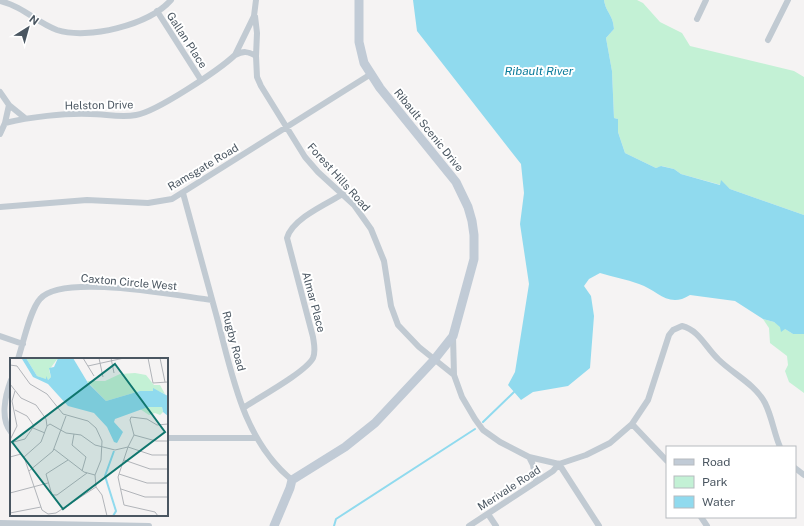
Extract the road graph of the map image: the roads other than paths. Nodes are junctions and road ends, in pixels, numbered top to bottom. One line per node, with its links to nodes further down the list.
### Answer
1 (19, 0): 8 (street)
2 (171, 0): 9 (street)
3 (256, 0): 10 (street)
4 (359, 0): 15 (street, Ribault Scenic Drive)
5 (706, 0): 11 (street)
6 (788, 0): 12 (street)
7 (0, 1): 8 (street)
8 (18, 7): 9 (street)
9 (157, 11): 16 (street, Gallan Place)
10 (254, 15): 13 (street); 14 (street, Forest Hills Road)
11 (697, 19)
12 (768, 40)
13 (235, 55): 14 (street); 16 (street, Helston Drive)
14 (256, 56): 21 (street, Forest Hills Road)
15 (371, 74): 21 (street, Ramsgate Road); 28 (street, Ribault Scenic Drive)
16 (201, 80): 19 (street, Helston Drive)
17 (0, 92): 18 (street)
18 (9, 105): 19 (street); 20 (street)
19 (25, 118): 20 (street, Helston Drive)
20 (5, 123): 22 (street)
21 (286, 127): 23 (street, Ramsgate Road); 24 (street, Forest Hills Road)
22 (0, 134)
23 (183, 193): 25 (street, Ramsgate Road); 26 (street, Rugby Road)
24 (343, 194): 31 (street, Forest Hills Road); 34 (street, Almar Place)
25 (0, 207)
26 (212, 300): 29 (street, Caxton Circle West); 34 (street, Rugby Road)
27 (0, 336): 29 (street)
28 (453, 336): 31 (street, Ribault Scenic Drive); 32 (street)
29 (23, 344): 30 (street, Caxton Circle West)
30 (18, 358)
31 (434, 360): 32 (street); 45 (street, Ribault Scenic Drive)
32 (454, 375): 40 (street)
33 (10, 383): 36 (street)
34 (243, 408): 38 (street, Rugby Road)
35 (632, 424): 39 (street); 41 (street); 42 (street)
36 (10, 431)
37 (168, 438): 38 (street)
38 (256, 438): 45 (street, Rugby Road)
39 (780, 446)
40 (529, 457): 42 (street); 46 (street)
41 (666, 460)
42 (559, 464): 46 (street, Merivale Road); 53 (street)
43 (796, 469): 44 (street)
44 (804, 475)
45 (292, 480): 50 (street)
46 (536, 481): 47 (street, Merivale Road)
47 (488, 514): 51 (street, Merivale Road); 52 (street)
48 (0, 524): 49 (street)
49 (149, 526)
50 (274, 526)
51 (469, 526)
52 (496, 526)
53 (599, 526)

